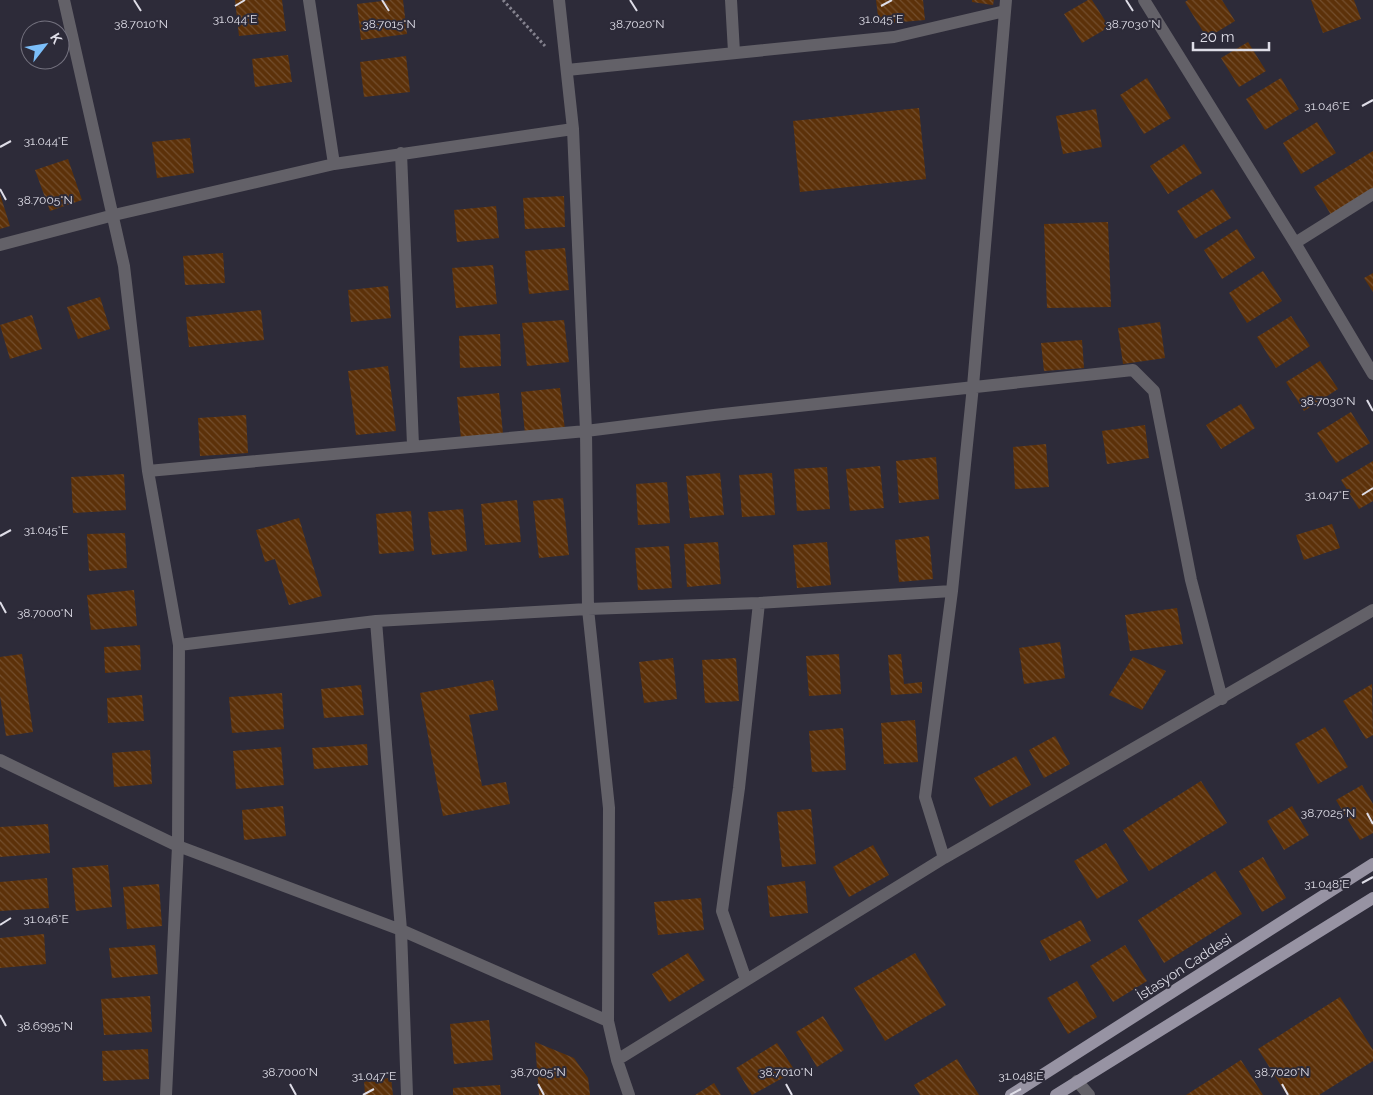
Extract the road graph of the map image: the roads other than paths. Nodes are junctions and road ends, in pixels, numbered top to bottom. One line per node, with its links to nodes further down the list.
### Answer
1 (64, 0): 13 (street)
2 (309, 0): 11 (street)
3 (559, 0): 8 (street)
4 (731, 0): 7 (street)
5 (1144, 0): 14 (street)
6 (1006, 6): 7 (street); 17 (street)
7 (734, 52): 8 (street)
8 (567, 70): 9 (street)
9 (573, 129): 10 (street); 18 (street)
10 (401, 153): 11 (street); 19 (street)
11 (334, 164): 13 (street)
12 (1373, 194): 14 (street)
13 (114, 215): 15 (street); 20 (street)
14 (1295, 243): 16 (street)
15 (0, 244)
16 (1373, 374)
17 (973, 386): 18 (street); 21 (street); 27 (street)
18 (586, 431): 19 (street); 23 (street)
19 (413, 445): 20 (street)
20 (148, 471): 26 (street)
21 (952, 591): 22 (street); 30 (street)
22 (759, 603): 23 (street); 34 (street)
23 (588, 609): 25 (street); 35 (street)
24 (1373, 610): 27 (street)
25 (376, 621): 26 (street); 33 (street)
26 (179, 645): 29 (street)
27 (1222, 699): 30 (street)
28 (0, 760): 29 (street)
29 (178, 846): 33 (street); 38 (street)
30 (944, 858): 34 (street)
31 (1373, 864): 41 (main road, İstasyon Caddesi)
32 (1373, 898): 37 (main road)
33 (402, 930): 35 (street); 39 (street)
34 (746, 980): 36 (street)
35 (608, 1021): 36 (street)
36 (617, 1060): 40 (street)
37 (1077, 1081): 42 (main road); 43 (street)
38 (166, 1095)
39 (408, 1095)
40 (629, 1095)
41 (1011, 1095)
42 (1056, 1095)
43 (1089, 1095)

